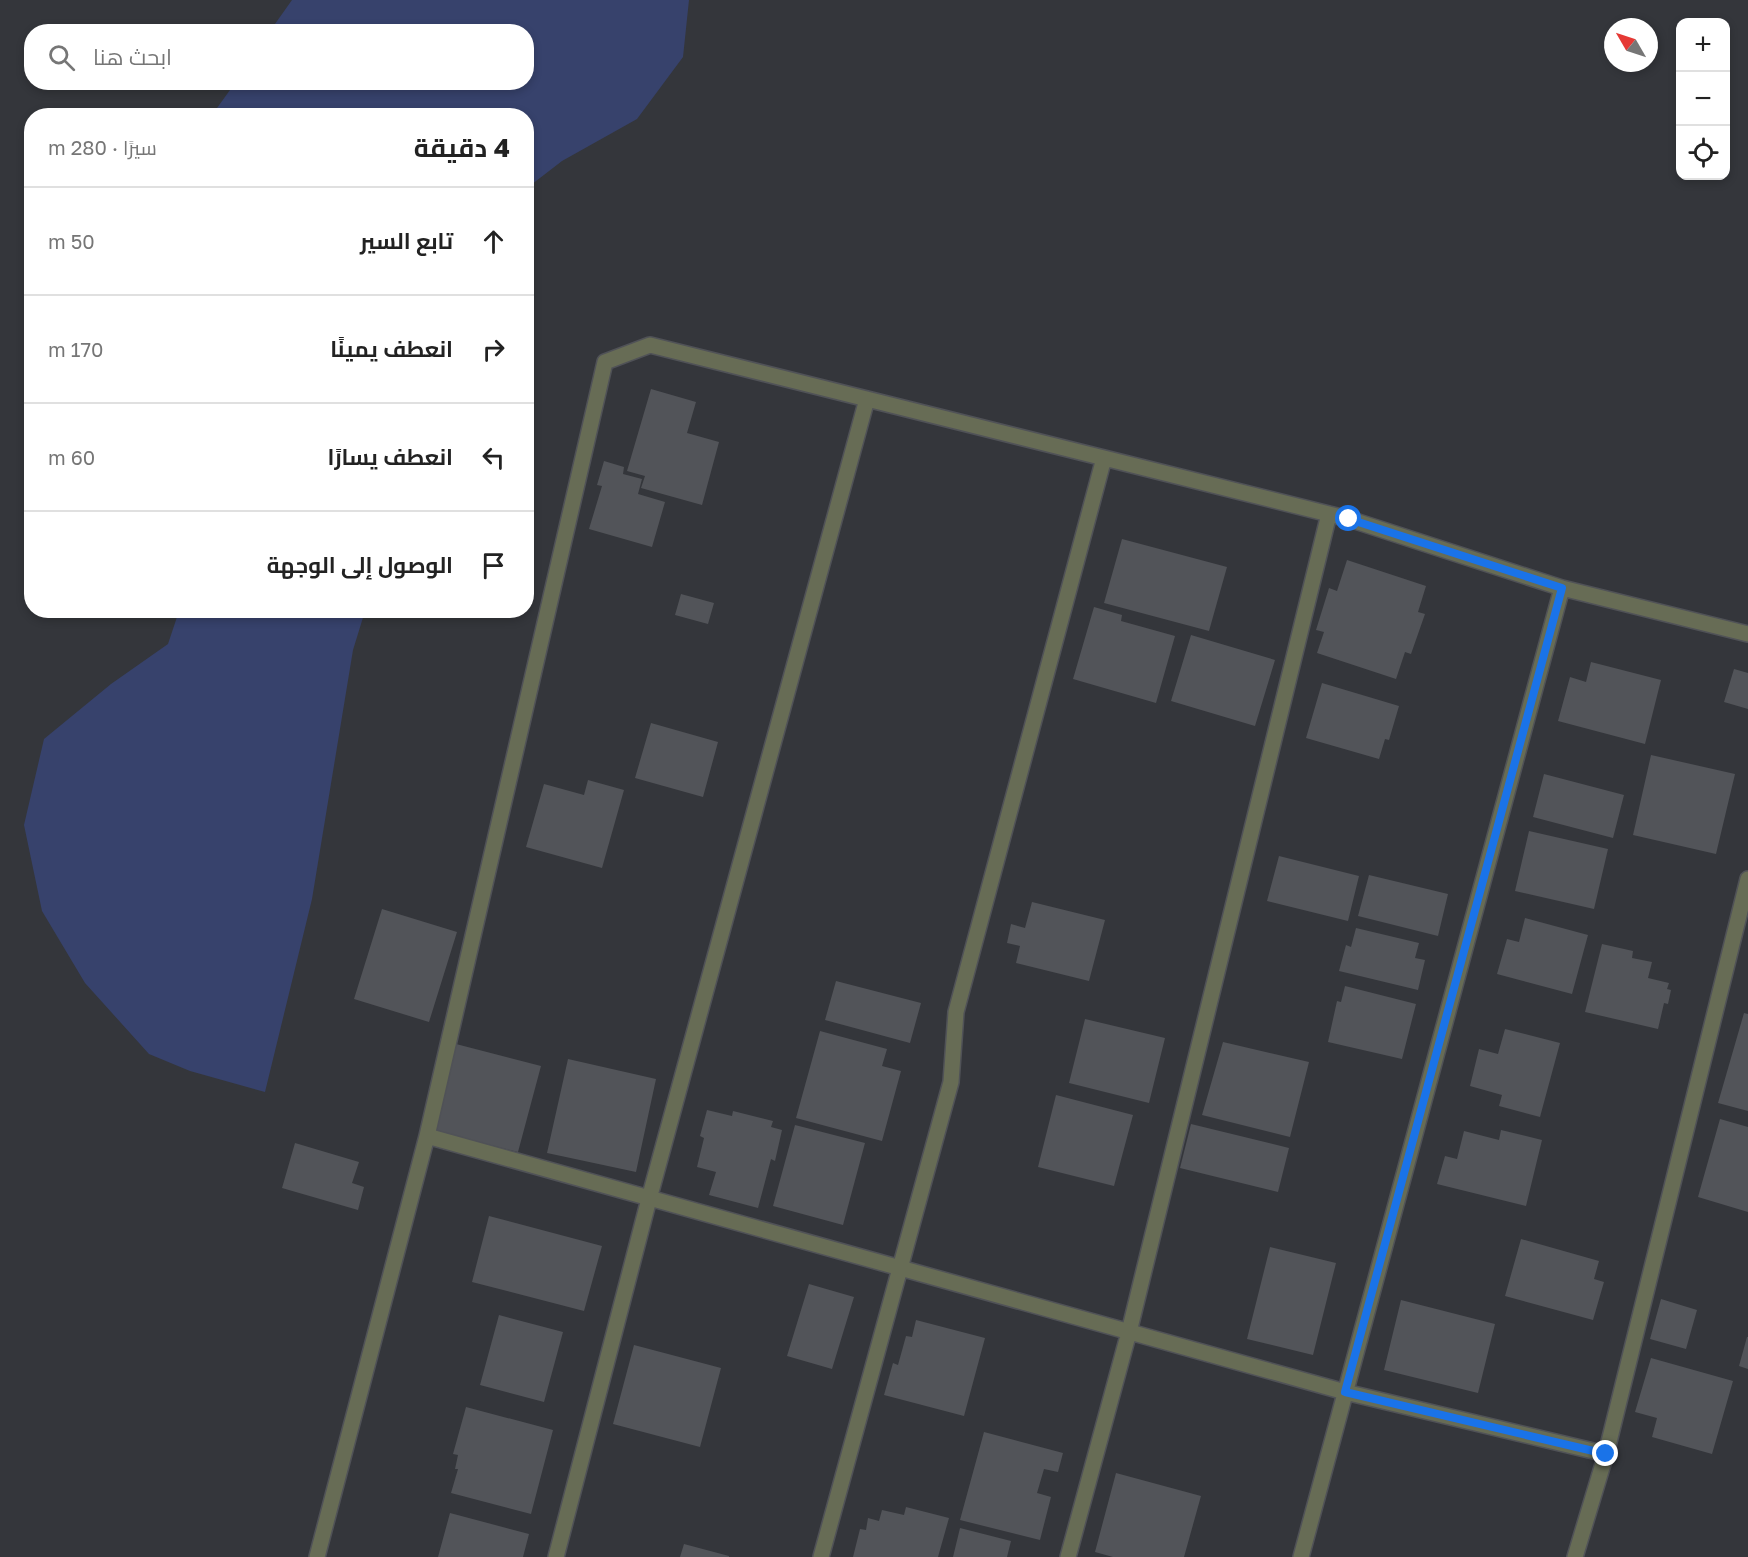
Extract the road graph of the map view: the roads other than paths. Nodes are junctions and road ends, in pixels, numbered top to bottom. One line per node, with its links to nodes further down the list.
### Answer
1 (867, 399): 2 (street); 7 (street); 8 (street)
2 (1104, 458): 3 (street); 9 (street)
3 (1329, 514): 4 (street); 10 (street)
4 (1562, 588): 5 (street); 11 (street)
5 (1748, 634)
6 (1748, 879): 12 (street)
7 (427, 1136): 8 (street); 13 (street)
8 (649, 1199): 9 (street); 14 (street)
9 (902, 1268): 10 (street); 15 (street)
10 (1129, 1332): 11 (street); 16 (street)
11 (1345, 1392): 12 (street); 17 (street)
12 (1606, 1454): 18 (street)
13 (317, 1557)
14 (556, 1557)
15 (821, 1557)
16 (1068, 1557)
17 (1301, 1557)
18 (1575, 1557)

